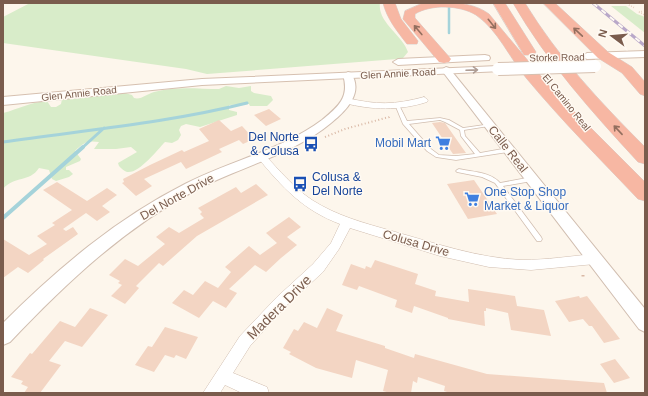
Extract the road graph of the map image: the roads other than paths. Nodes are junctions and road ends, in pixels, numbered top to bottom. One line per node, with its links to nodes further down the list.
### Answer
1 (389, 3): 7 (highway)
2 (500, 3): 31 (highway, El Camino Real)
3 (519, 3): 27 (highway, El Camino Real, one-way to 3)
4 (549, 3): 8 (highway, one-way to 4)
5 (492, 58): 13 (main road, Glen Annie Road)
6 (508, 58): 8 (main road, Storke Road)
7 (428, 60): 10 (main road, Glen Annie Road); 13 (main road)
8 (599, 60): 9 (main road, Storke Road); 12 (highway); 13 (main road, Glen Annie Road, one-way to 8, bridge)
9 (644, 60): 12 (main road, Storke Road)
10 (390, 62)
11 (367, 64): 15 (main road, Glen Annie Road)
12 (619, 64): 16 (highway)
13 (445, 65): 14 (main road, Glen Annie Road); 22 (street, Calle Real); 31 (highway, one-way to 31)
14 (348, 75): 15 (main road, Glen Annie Road); 19 (street)
15 (202, 82): 18 (main road, Glen Annie Road)
16 (645, 91)
17 (424, 100): 20 (street)
18 (3, 101)
19 (347, 101): 20 (street); 26 (street, Del Norte Drive)
20 (398, 107): 21 (lane)
21 (405, 122): 23 (lane); 25 (lane)
22 (489, 125): 23 (lane); 24 (street, Calle Real)
23 (462, 129): 25 (lane)
24 (508, 150): 25 (lane); 29 (street, Calle Real)
25 (478, 154)
26 (261, 156): 32 (street, Colusa Drive); 36 (street, Del Norte Drive)
27 (645, 158)
28 (459, 171): 30 (lane)
29 (532, 179): 30 (lane); 34 (street, Calle Real)
30 (499, 185): 33 (lane)
31 (645, 194)
32 (347, 223): 34 (street, Colusa Drive); 37 (street, Madera Drive)
33 (539, 239)
34 (595, 258): 35 (street, Calle Real)
35 (645, 323)
36 (3, 336)
37 (222, 376): 38 (street, Madera Drive); 39 (street)
38 (211, 393)
39 (261, 393)

